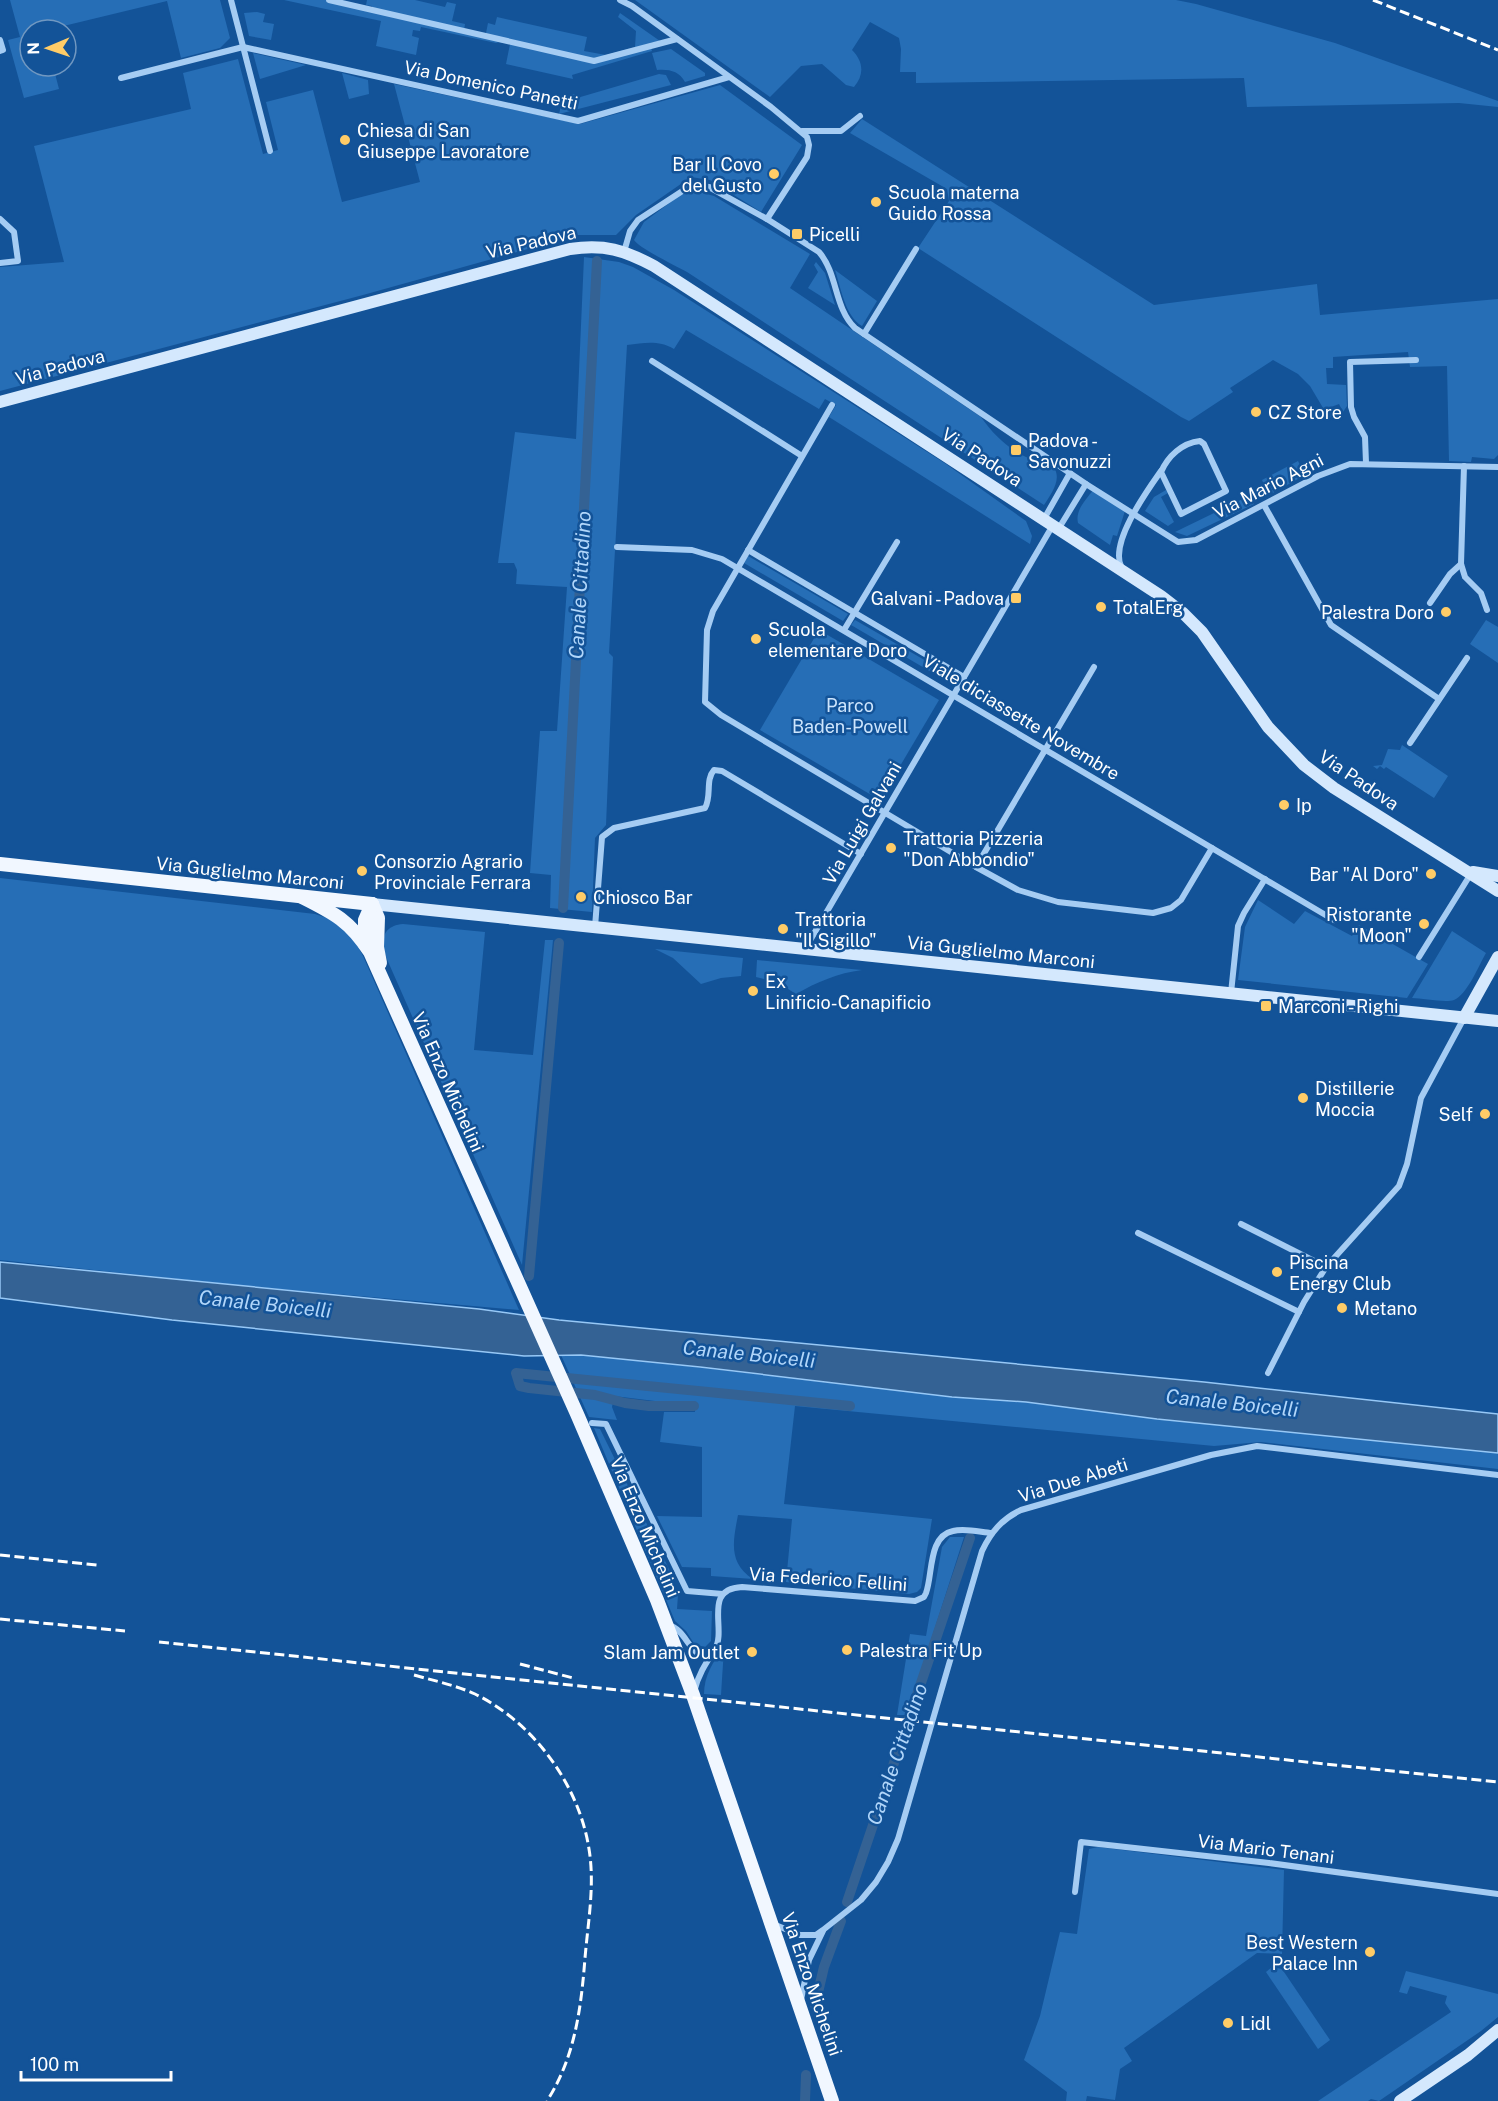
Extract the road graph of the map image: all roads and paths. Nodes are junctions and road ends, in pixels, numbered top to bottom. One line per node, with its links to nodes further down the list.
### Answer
1 (231, 0): 6 (street)
2 (329, 0): 4 (street)
3 (620, 0): 4 (street)
4 (677, 39): 8 (street)
5 (0, 40): 7 (street)
6 (243, 47): 8 (street, Via Domenico Panetti); 9 (street); 12 (street)
7 (0, 51)
8 (729, 76): 11 (street)
9 (121, 78)
10 (860, 116): 11 (street)
11 (801, 131): 14 (street)
12 (270, 151)
13 (0, 219): 17 (street)
14 (767, 219): 16 (street); 18 (street, Via Padova)
15 (916, 249): 18 (street)
16 (624, 252): 21 (main road, Via Padova); 32 (main road, Via Padova)
17 (0, 263)
18 (864, 334): 28 (street, Via Padova)
19 (1416, 360): 24 (street)
20 (652, 361): 23 (street)
21 (0, 402)
22 (832, 405): 23 (street)
23 (802, 456): 35 (street)
24 (1366, 463): 25 (street, Via Mario Agni); 30 (street, Via Mario Agni)
25 (1464, 466): 26 (street, Via Mario Agni); 36 (street)
26 (1498, 467)
27 (1161, 470): 27 (street); 31 (street)
28 (1070, 473): 29 (street, Via Padova); 32 (street)
29 (1086, 484): 31 (street, Via Padova); 32 (street)
30 (1264, 505): 31 (street, Via Mario Agni); 47 (street)
31 (1134, 513): 38 (street)
32 (1052, 524): 38 (main road, Via Padova); 45 (street, Via Luigi Galvani)
33 (897, 542): 41 (street)
34 (617, 547): 37 (street, Viale diciassette Novembre)
35 (748, 550): 37 (street); 41 (street, Viale diciassette Novembre)
36 (1461, 564): 39 (street); 40 (street)
37 (738, 567): 42 (street, Viale diciassette Novembre); 50 (street)
38 (1124, 572): 55 (main road, Via Padova)
39 (1430, 603)
40 (1487, 610)
41 (854, 612): 42 (street); 45 (street, Viale diciassette Novembre)
42 (844, 630): 46 (street, Viale diciassette Novembre)
43 (1467, 658): 47 (street)
44 (1094, 667): 49 (street)
45 (964, 676): 46 (street, Via Luigi Galvani)
46 (954, 694): 49 (street, Viale diciassette Novembre); 50 (street, Via Luigi Galvani)
47 (1439, 699): 48 (street)
48 (1410, 743)
49 (1046, 749): 51 (street, Viale diciassette Novembre); 54 (street)
50 (885, 813): 52 (street, Via Luigi Galvani); 54 (street)
51 (1212, 848): 54 (street); 57 (street, Viale diciassette Novembre)
52 (861, 854): 64 (street); 66 (street, Via Luigi Galvani)
53 (0, 864): 59 (main road, Via Guglielmo Marconi)
54 (976, 867)
55 (1470, 872): 56 (main road); 58 (main road, Via Padova); 67 (street)
56 (1498, 876)
57 (1265, 879): 62 (street, Viale diciassette Novembre); 70 (street)
58 (1498, 891)
59 (302, 897): 60 (main road, Via Guglielmo Marconi); 65 (main road, Via Enzo Michelini)
60 (372, 904): 61 (main road, Via Guglielmo Marconi); 63 (main road, Via Enzo Michelini); 65 (main road)
61 (417, 909): 63 (main road); 64 (main road, Via Guglielmo Marconi)
62 (1334, 920)
63 (379, 926): 69 (main road, Via Enzo Michelini)
64 (595, 928): 66 (main road, Via Guglielmo Marconi)
65 (365, 944): 69 (main road, Via Enzo Michelini)
66 (805, 950): 70 (main road, Via Guglielmo Marconi)
67 (1419, 957)
68 (1498, 957): 71 (main road)
69 (384, 982): 82 (main road, Via Enzo Michelini)
70 (1231, 993): 71 (main road, Via Guglielmo Marconi)
71 (1464, 1018): 72 (main road, Via Guglielmo Marconi); 75 (street)
72 (1498, 1021)
73 (1240, 1224): 75 (street)
74 (1138, 1233): 76 (street)
75 (1326, 1267): 76 (street)
76 (1299, 1312): 77 (street)
77 (1268, 1373)
78 (592, 1423): 81 (street, Via Federico Fellini)
79 (1498, 1475): 80 (street, Via Due Abeti)
80 (992, 1533): 81 (street, Via Federico Fellini); 88 (street, Via Due Abeti)
81 (723, 1594): 83 (street, Via Federico Fellini)
82 (666, 1624): 83 (street); 84 (main road, Via Enzo Michelini)
83 (711, 1653): 84 (street, Via Federico Fellini)
84 (693, 1695): 87 (main road, Via Enzo Michelini)
85 (1075, 1892): 86 (street, Via Mario Tenani)
86 (1498, 1894)
87 (772, 1924): 88 (street); 89 (main road, Via Enzo Michelini)
88 (823, 1930): 89 (street, Via Due Abeti)
89 (801, 2009): 93 (main road, Via Enzo Michelini)
90 (1498, 2030): 92 (main road)
91 (1498, 2044): 92 (main road)
92 (1468, 2055): 94 (main road)
93 (832, 2101)
94 (1400, 2101)

